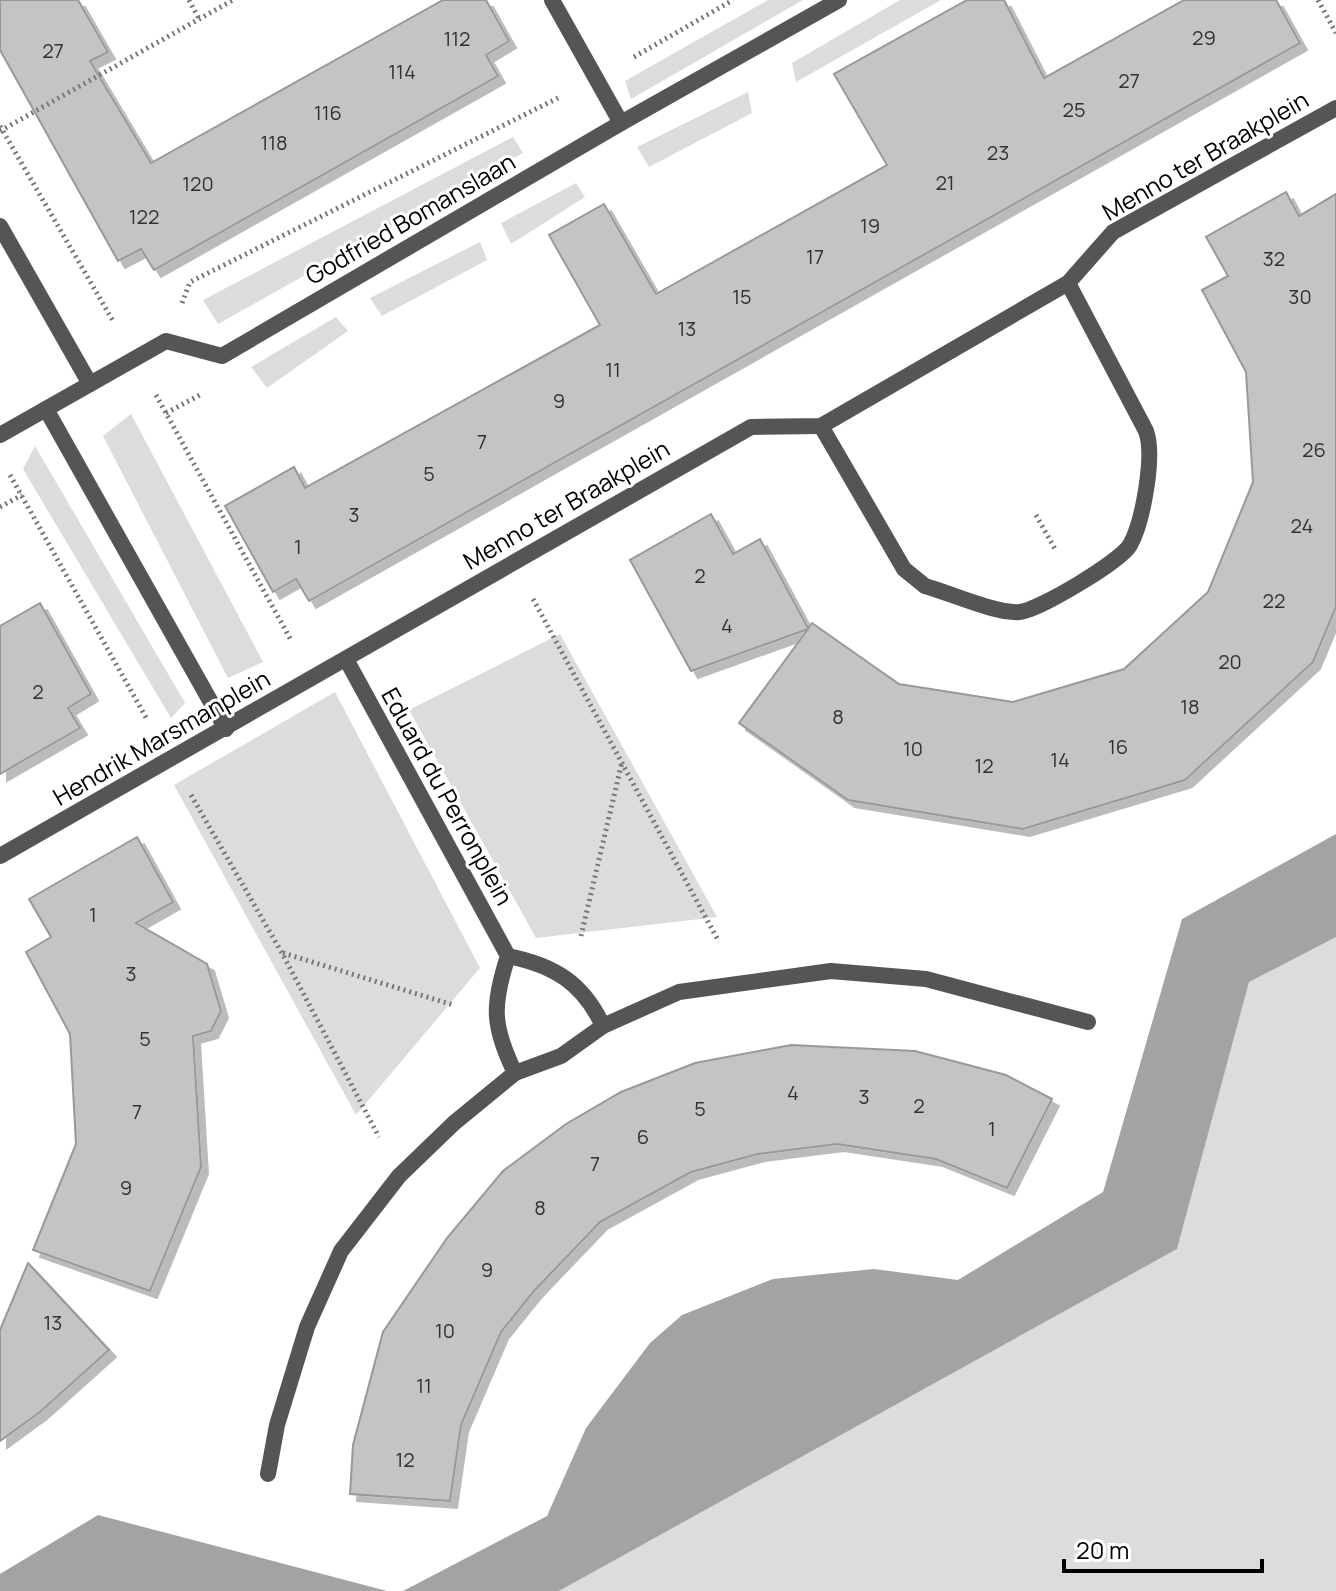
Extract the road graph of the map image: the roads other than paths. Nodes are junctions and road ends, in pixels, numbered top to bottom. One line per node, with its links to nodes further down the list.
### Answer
1 (552, 0): 4 (street)
2 (839, 0): 4 (street, Godfried Bomanslaan)
3 (1336, 108): 6 (street, Menno ter Braakplein)
4 (621, 123): 7 (street, Godfried Bomanslaan)
5 (0, 226): 7 (street)
6 (1068, 283): 9 (street, Menno ter Braakplein); 9 (street)
7 (90, 384): 8 (street)
8 (46, 409): 10 (street); 12 (street)
9 (821, 426): 11 (street, Menno ter Braakplein)
10 (0, 435)
11 (346, 659): 12 (street, Hendrik Marsmanplein); 14 (street, Eduard du Perronplein)
12 (226, 729): 13 (street, Hendrik Marsmanplein)
13 (0, 856)
14 (508, 956): 16 (street); 17 (street)
15 (1088, 1022): 16 (street)
16 (603, 1026): 17 (street)
17 (515, 1073): 18 (street)
18 (268, 1474)

